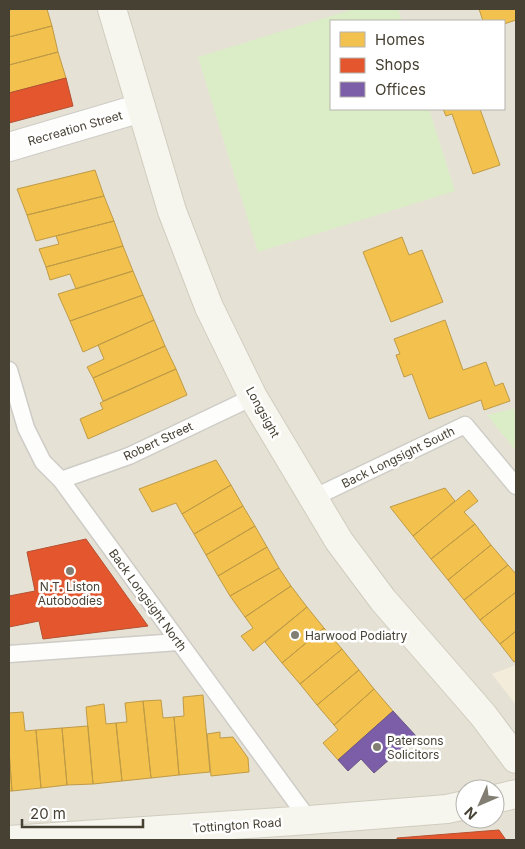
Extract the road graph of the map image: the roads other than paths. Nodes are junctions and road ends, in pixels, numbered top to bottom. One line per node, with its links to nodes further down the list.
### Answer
1 (112, 9): 2 (main road, Longsight)
2 (141, 108): 3 (street, Recreation Street); 5 (main road, Longsight)
3 (9, 148)
4 (9, 370): 6 (lane, Back Longsight North)
5 (253, 397): 6 (lane, Robert Street); 8 (main road, Longsight)
6 (62, 480): 9 (lane, Back Longsight North)
7 (516, 486): 8 (lane, Back Longsight South)
8 (313, 498): 11 (main road, Longsight)
9 (178, 642): 10 (lane); 13 (lane, Back Longsight North)
10 (9, 654)
11 (516, 759)
12 (455, 807): 13 (main road, Tottington Road)
13 (308, 820): 14 (main road, Tottington Road)
14 (9, 840)

